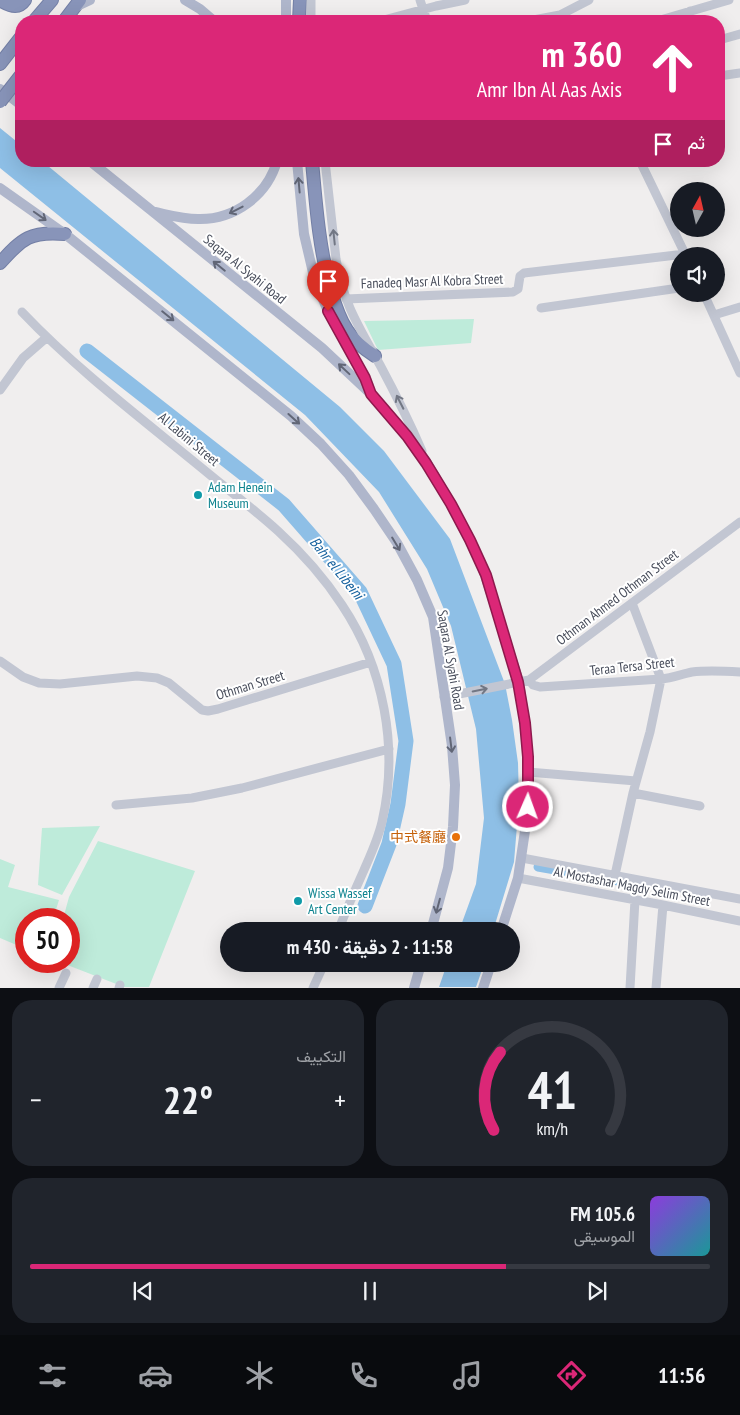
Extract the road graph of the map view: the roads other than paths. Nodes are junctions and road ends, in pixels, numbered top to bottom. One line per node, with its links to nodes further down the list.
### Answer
1 (25, 0): 12 (highway)
2 (52, 0): 16 (highway)
3 (90, 0): 13 (main road)
4 (185, 0): 18 (main road)
5 (286, 0): 19 (main road)
6 (300, 0): 20 (highway)
7 (311, 0): 21 (street)
8 (420, 0): 14 (street)
9 (465, 0): 14 (street)
10 (589, 0): 24 (street)
11 (729, 0): 15 (street)
12 (1, 2)
13 (78, 3): 17 (highway)
14 (423, 10): 22 (street); 23 (street)
15 (690, 11): 25 (street); 26 (street)
16 (39, 15)
17 (69, 15)
18 (207, 15)
19 (286, 15)
20 (299, 15)
21 (311, 15)
22 (403, 15)
23 (425, 15)
24 (560, 15)
25 (677, 15)
26 (691, 15)
27 (740, 34): 28 (street)
28 (725, 38)
29 (15, 45): 30 (highway)
30 (3, 60)
31 (740, 73): 32 (street)
32 (725, 75)
33 (15, 83): 36 (highway, bridge)
34 (0, 88): 35 (main road)
35 (15, 101)
36 (0, 102)
37 (97, 167): 44 (main road, Saqara Al Syahi Road)
38 (275, 167): 44 (main road, one-way to 44)
39 (298, 167): 60 (main road, one-way to 39)
40 (313, 167): 57 (highway)
41 (327, 167): 50 (street, one-way to 41)
42 (643, 167): 46 (street)
43 (0, 188): 45 (main road, Saqara Al Syahi Road, one-way to 45)
44 (152, 212): 60 (main road, Saqara Al Syahi Road, one-way to 44)
45 (65, 234): 48 (highway); 70 (main road, Saqara Al Syahi Road, one-way to 70)
46 (681, 247)
47 (670, 257): 50 (street, Fanadeq Masr Al Kobra Street)
48 (0, 263)
49 (670, 289): 53 (street)
50 (346, 299): 57 (street)
51 (708, 302): 55 (street)
52 (740, 307): 55 (street)
53 (541, 308)
54 (22, 312): 56 (street, Al Labini Street)
55 (714, 315): 58 (street)
56 (46, 338): 59 (street); 65 (street, Al Labini Street)
57 (375, 356): 61 (street, one-way to 57)
58 (739, 367)
59 (0, 390)
60 (371, 394): 61 (main road, Saqara Al Syahi Road)
61 (426, 463): 69 (main road, Saqara Al Syahi Road)
62 (740, 522): 63 (street, Othman Ahmed Othman Street)
63 (632, 603): 67 (street); 68 (street, Othman Ahmed Othman Street)
64 (0, 661): 65 (street, Othman Street)
65 (371, 662): 71 (street, Al Labini Street)
66 (740, 672): 67 (street, Teraa Tersa Street)
67 (661, 679): 68 (street, Teraa Tersa Street); 73 (street)
68 (529, 680): 69 (street, Othman Ahmed Othman Street)
69 (518, 682): 70 (street, Othman Ahmed Othman Street, one-way to 69); 72 (main road, Saqara Al Syahi Road)
70 (449, 696): 85 (main road, Saqara Al Syahi Road, one-way to 85)
71 (389, 749): 75 (street); 84 (street, Al Labini Street)
72 (528, 772): 73 (street); 77 (main road, Saqara Al Syahi Road)
73 (636, 781): 74 (street)
74 (633, 793): 76 (street); 78 (street)
75 (116, 805)
76 (700, 806)
77 (522, 858): 78 (street, Al Mostashar Magdy Selim Street); 79 (main road, Saqara Al Syahi Road)
78 (615, 875): 80 (street, Al Mostashar Magdy Selim Street)
79 (518, 878): 81 (street, Al Mostashar Magdy Selim Street); 86 (main road, Saqara Al Syahi Road)
80 (740, 899)
81 (635, 900): 82 (street, Al Mostashar Magdy Selim Street); 95 (street)
82 (663, 905): 83 (street, Al Mostashar Magdy Selim Street); 96 (street)
83 (740, 921)
84 (342, 922)
85 (433, 922)
86 (504, 922)
87 (320, 972): 92 (street)
88 (419, 972): 93 (main road)
89 (488, 972): 94 (main road)
90 (66, 973): 91 (street)
91 (59, 988)
92 (313, 988)
93 (414, 988)
94 (483, 988)
95 (630, 988)
96 (656, 988)

